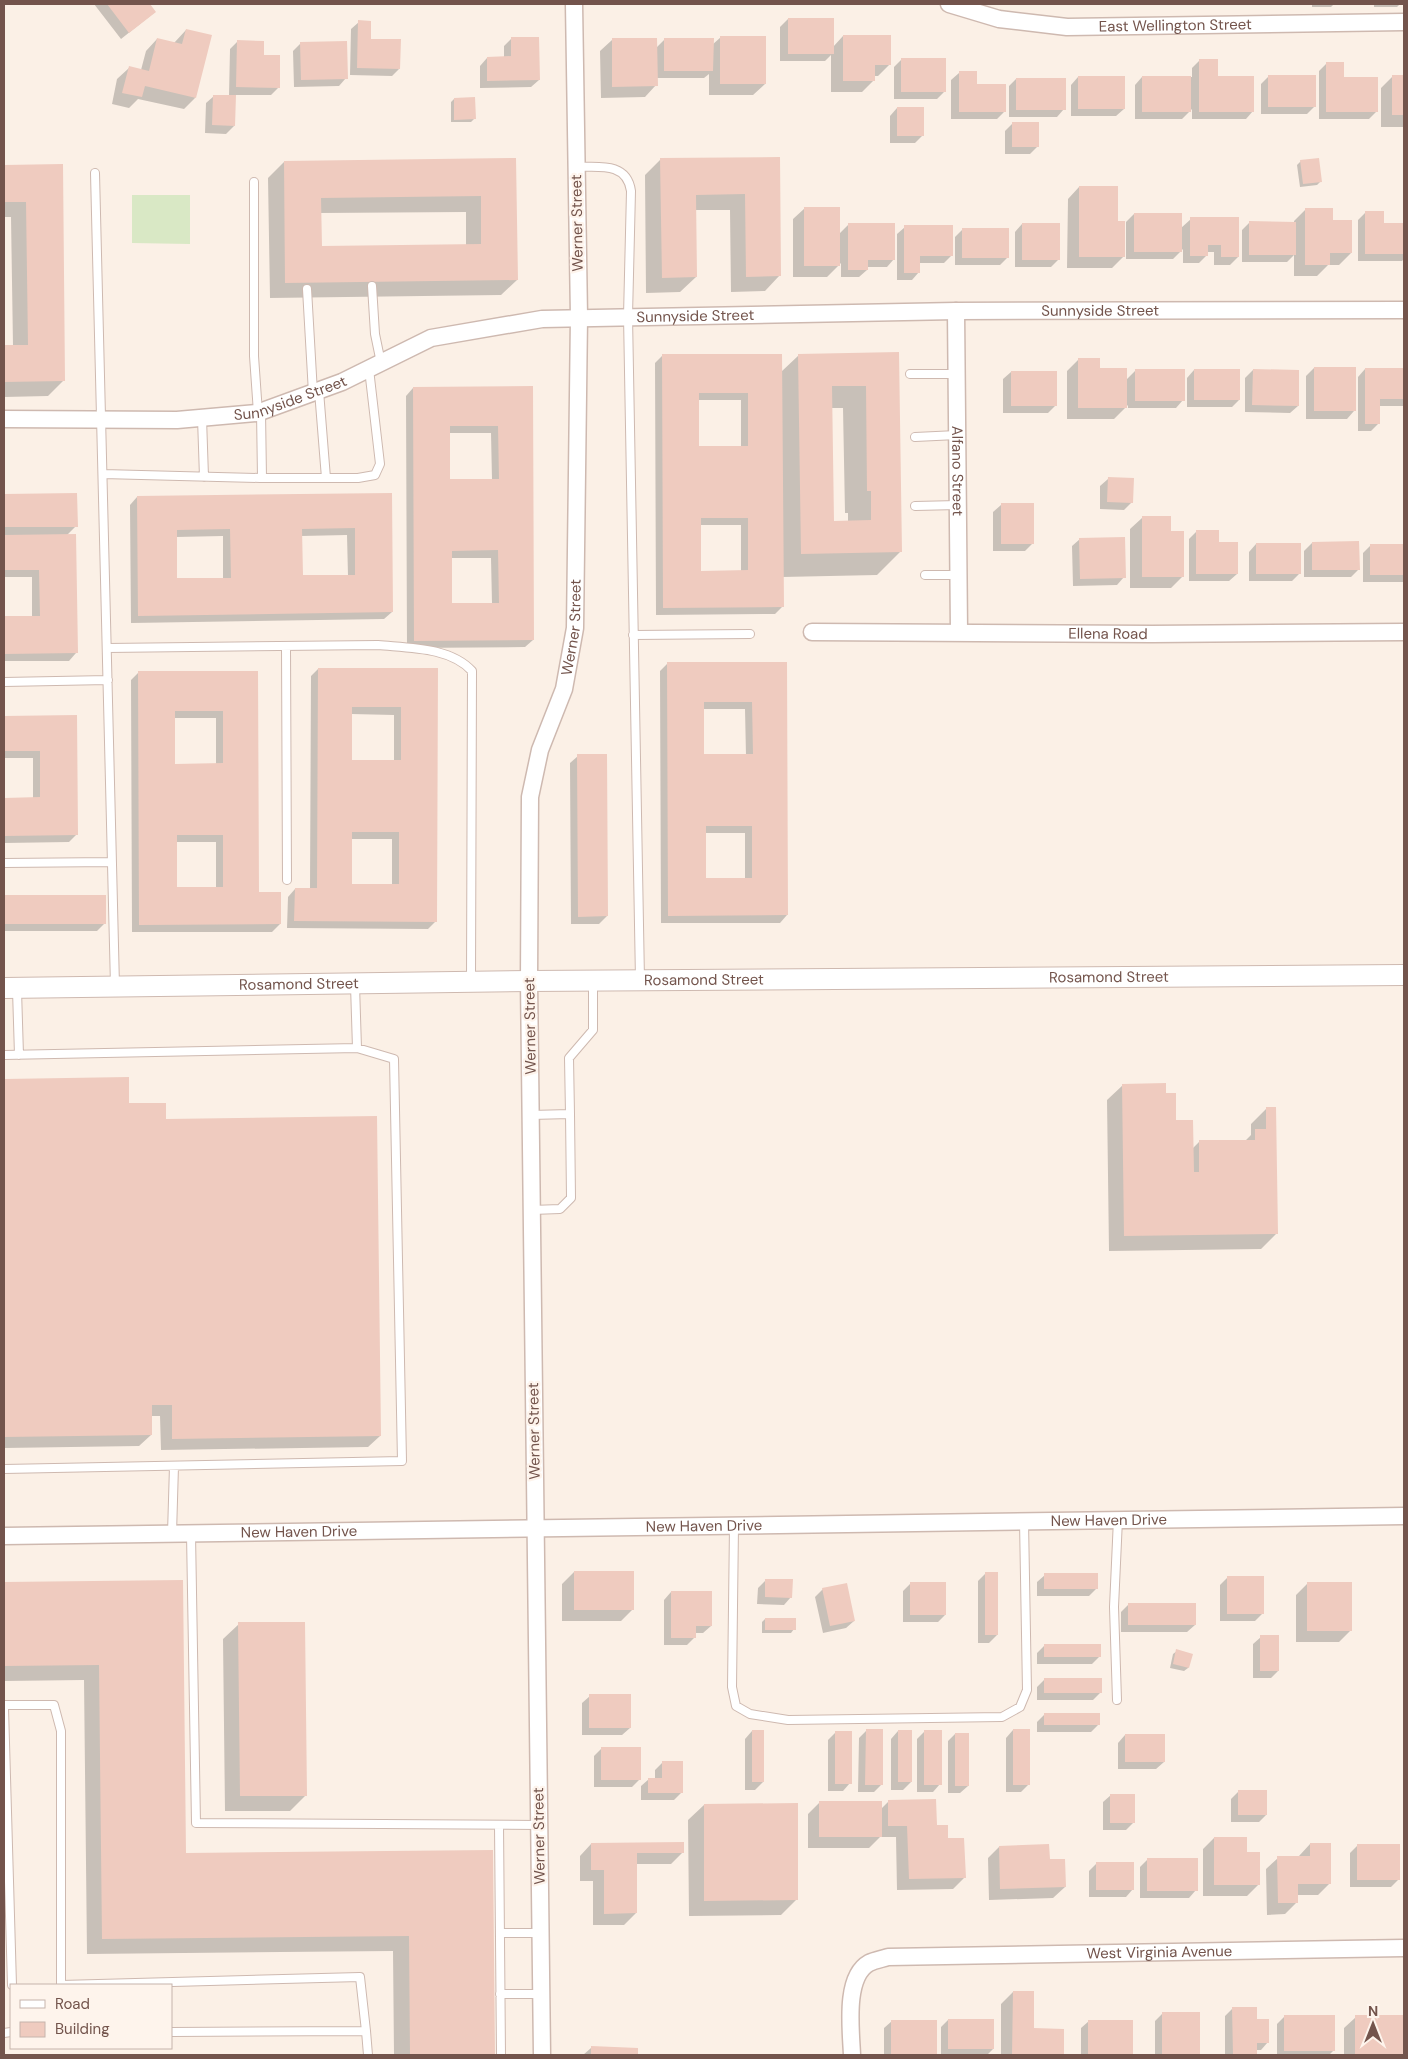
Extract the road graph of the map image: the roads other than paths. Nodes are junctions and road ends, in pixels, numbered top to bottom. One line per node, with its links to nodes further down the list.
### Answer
1 (574, 4): 4 (street, Werner Street)
2 (948, 4): 3 (street, East Wellington Street)
3 (1404, 22)
4 (576, 167): 11 (lane); 12 (street, Werner Street)
5 (95, 173): 20 (lane)
6 (254, 182): 17 (lane)
7 (372, 286): 13 (lane)
8 (307, 289): 16 (lane)
9 (956, 310): 10 (street, Sunnyside Street); 11 (street, Sunnyside Street); 15 (street, Alfano Street)
10 (1404, 310)
11 (628, 316): 12 (street, Sunnyside Street); 35 (lane)
12 (579, 318): 13 (street, Sunnyside Street); 47 (street, Werner Street)
13 (375, 366): 16 (street, Sunnyside Street); 26 (lane)
14 (910, 374): 15 (lane)
15 (957, 374): 21 (street, Alfano Street)
16 (316, 392): 17 (street, Sunnyside Street); 26 (lane)
17 (260, 412): 18 (street, Sunnyside Street); 25 (lane)
18 (202, 418): 20 (street, Sunnyside Street); 24 (lane)
19 (4, 419): 20 (street, Sunnyside Street)
20 (102, 420): 23 (lane)
21 (957, 435): 22 (lane); 27 (street, Alfano Street)
22 (915, 437)
23 (103, 474): 24 (lane); 37 (lane)
24 (204, 477): 25 (lane)
25 (262, 478): 26 (lane)
26 (326, 478)
27 (958, 505): 28 (lane); 30 (street, Alfano Street)
28 (915, 506)
29 (925, 575): 30 (lane)
30 (959, 575): 32 (street, Alfano Street)
31 (812, 632): 32 (street, Ellena Road)
32 (959, 632): 33 (street, Ellena Road)
33 (1404, 632)
34 (750, 634): 35 (lane)
35 (633, 635): 45 (lane)
36 (286, 646): 37 (lane); 42 (lane); 46 (lane)
37 (107, 648): 38 (lane)
38 (108, 680): 39 (lane); 40 (lane)
39 (4, 682)
40 (112, 862): 41 (lane); 49 (lane)
41 (4, 863)
42 (286, 880)
43 (1404, 975): 45 (street, Rosamond Street)
44 (593, 980): 45 (street, Rosamond Street); 47 (street, Rosamond Street); 54 (lane)
45 (640, 980)
46 (470, 981): 47 (street, Rosamond Street); 48 (street, Rosamond Street)
47 (530, 981): 55 (street, Werner Street)
48 (355, 983): 49 (street, Rosamond Street); 51 (lane)
49 (115, 986): 50 (street, Rosamond Street)
50 (10, 988): 53 (lane)
51 (357, 1048): 53 (lane); 57 (lane)
52 (4, 1055): 53 (lane)
53 (19, 1055)
54 (570, 1114): 55 (lane); 56 (lane)
55 (531, 1115): 56 (street, Werner Street)
56 (532, 1210): 63 (street, Werner Street)
57 (174, 1466): 58 (lane); 64 (lane)
58 (4, 1469)
59 (1404, 1516): 60 (street, New Haven Drive)
60 (1118, 1519): 61 (street, New Haven Drive); 67 (lane)
61 (1024, 1521): 62 (street, New Haven Drive); 62 (lane)
62 (734, 1526): 63 (street, New Haven Drive)
63 (536, 1529): 65 (street, New Haven Drive); 71 (street, Werner Street)
64 (172, 1534): 65 (street, New Haven Drive); 66 (street, New Haven Drive)
65 (191, 1534): 70 (lane)
66 (4, 1536)
67 (1117, 1700)
68 (4, 1707): 69 (lane); 76 (lane)
69 (4, 1763): 75 (lane)
70 (499, 1825): 71 (lane); 72 (lane)
71 (539, 1825): 73 (street, Werner Street)
72 (500, 1933): 73 (lane); 78 (lane)
73 (540, 1933): 79 (street, Werner Street)
74 (1404, 1948): 85 (street, West Virginia Avenue)
75 (12, 1984)
76 (61, 1984)
77 (94, 1984): 80 (lane)
78 (500, 1994): 79 (lane); 83 (lane)
79 (541, 1994): 84 (street, Werner Street)
80 (366, 2031): 81 (lane); 82 (lane)
81 (172, 2032)
82 (368, 2055)
83 (501, 2055)
84 (542, 2055)
85 (852, 2055)

